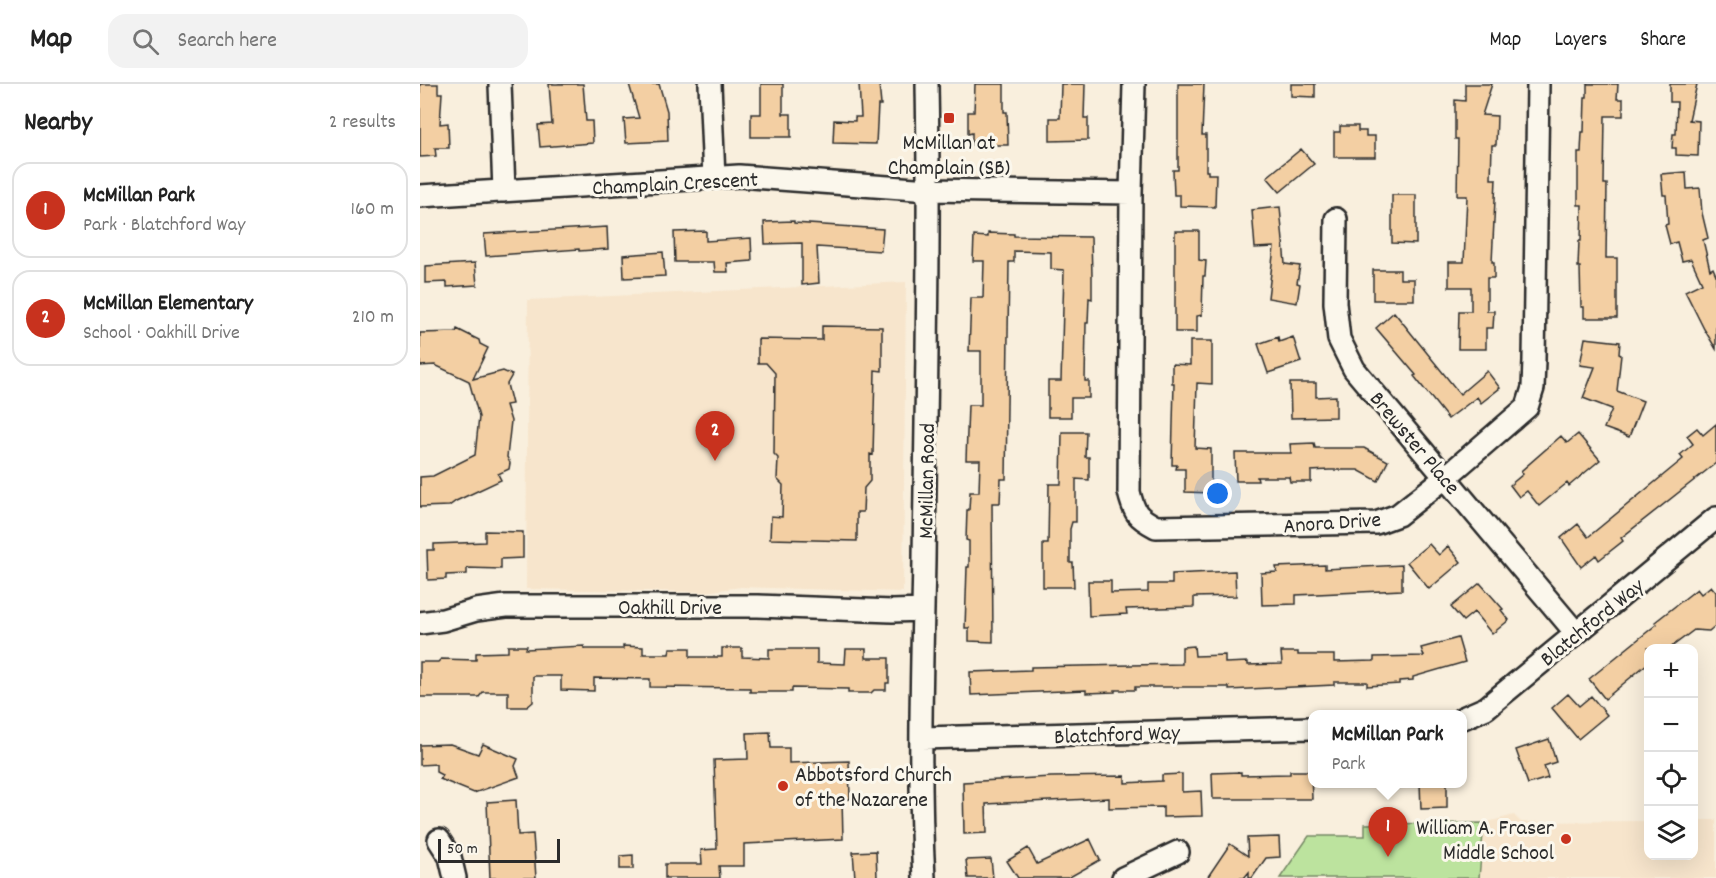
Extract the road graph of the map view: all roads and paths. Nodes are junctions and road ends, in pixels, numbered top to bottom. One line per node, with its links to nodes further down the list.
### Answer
1 (500, 84): 8 (street)
2 (710, 84): 6 (street)
3 (927, 84): 7 (street, McMillan Road)
4 (1134, 84): 9 (street, Anora Drive)
5 (1538, 84): 12 (street, Anora Drive)
6 (714, 178): 7 (street, Champlain Crescent); 8 (street, Champlain Crescent)
7 (929, 190): 9 (street); 14 (street, McMillan Road)
8 (504, 191): 10 (street, Champlain Crescent)
9 (1131, 194): 12 (street, Anora Drive)
10 (420, 196)
11 (1336, 219): 12 (street, Brewster Place)
12 (1446, 477): 16 (street, Brewster Place)
13 (1716, 519): 16 (street, Blatchford Way)
14 (923, 610): 15 (street, Oakhill Drive); 19 (street, McMillan Road)
15 (420, 623)
16 (1576, 633): 17 (street, Blatchford Way)
17 (1467, 717)
18 (1308, 728): 19 (street, Blatchford Way)
19 (922, 738): 23 (street, McMillan Road)
20 (438, 840): 22 (street)
21 (1178, 852): 24 (street)
22 (455, 878)
23 (924, 878)
24 (1123, 878)

